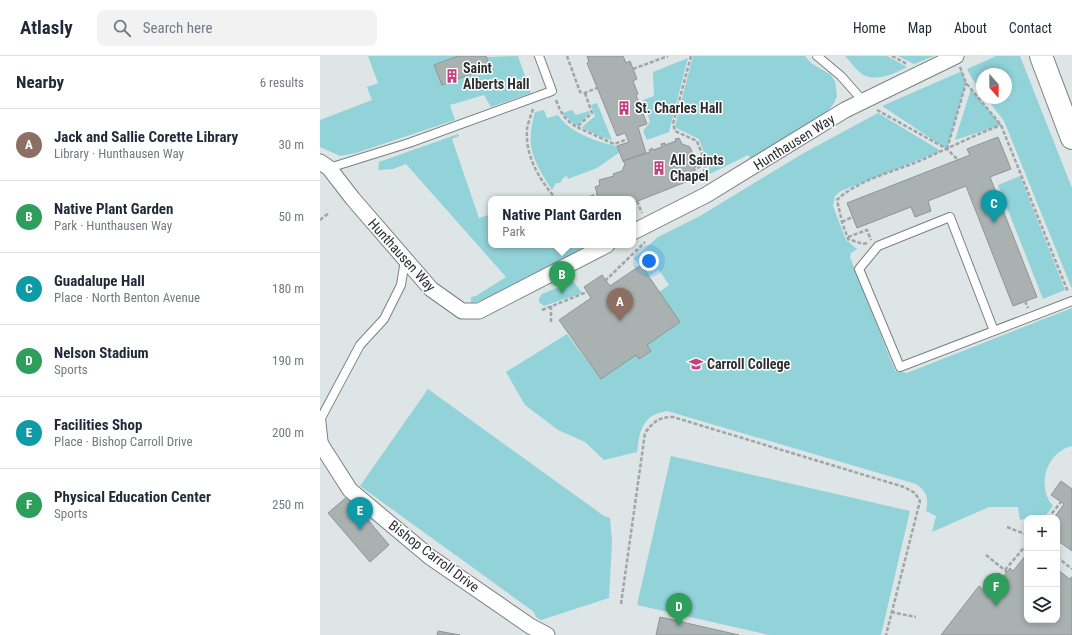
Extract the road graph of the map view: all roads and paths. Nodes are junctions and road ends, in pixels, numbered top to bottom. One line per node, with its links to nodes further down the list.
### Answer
1 (539, 56): 11 (lane)
2 (567, 56): 12 (path)
3 (668, 56): 8 (path)
4 (691, 56): 21 (path)
5 (817, 56): 14 (lane)
6 (956, 56): 9 (path); 14 (street, Hunthausen Way)
7 (1041, 56): 17 (main road)
8 (633, 70)
9 (966, 83): 15 (path); 19 (path)
10 (597, 88): 12 (path)
11 (552, 91): 13 (lane); 16 (path)
12 (585, 93): 16 (path)
13 (537, 97): 22 (lane); 26 (path)
14 (862, 101): 19 (path); 32 (street, Hunthausen Way)
15 (1001, 125): 19 (path); 41 (path)
16 (577, 127): 18 (path)
17 (1072, 138)
18 (628, 140)
19 (947, 149): 20 (path); 31 (path)
20 (958, 160)
21 (706, 164): 23 (path); 24 (path)
22 (324, 165): 38 (street, Hunthausen Way)
23 (693, 172)
24 (703, 176)
25 (597, 194): 27 (path)
26 (554, 196)
27 (592, 196)
28 (329, 213): 30 (path)
29 (852, 217): 31 (path)
30 (320, 220)
31 (842, 222): 34 (path)
32 (636, 230)
33 (649, 237): 39 (path)
34 (848, 237): 35 (path); 36 (path)
35 (872, 241)
36 (863, 244)
37 (601, 248): 38 (street, Hunthausen Way)
38 (405, 259): 48 (lane)
39 (606, 281)
40 (587, 292): 43 (path)
41 (1070, 297): 47 (lane)
42 (1025, 301): 44 (path)
43 (551, 306): 45 (path); 46 (path)
44 (1028, 309)
45 (542, 310)
46 (551, 323)
47 (994, 331): 47 (lane)
48 (322, 446): 60 (street, Bishop Carroll Drive)
49 (1061, 502): 50 (path)
50 (1050, 515)
51 (1007, 527): 52 (path)
52 (1024, 534)
53 (1024, 548): 54 (path)
54 (986, 555)
55 (1060, 559): 56 (path)
56 (1072, 569)
57 (620, 604): 58 (path)
58 (891, 612): 59 (path); 61 (path)
59 (916, 617)
60 (547, 635)
61 (886, 635)

